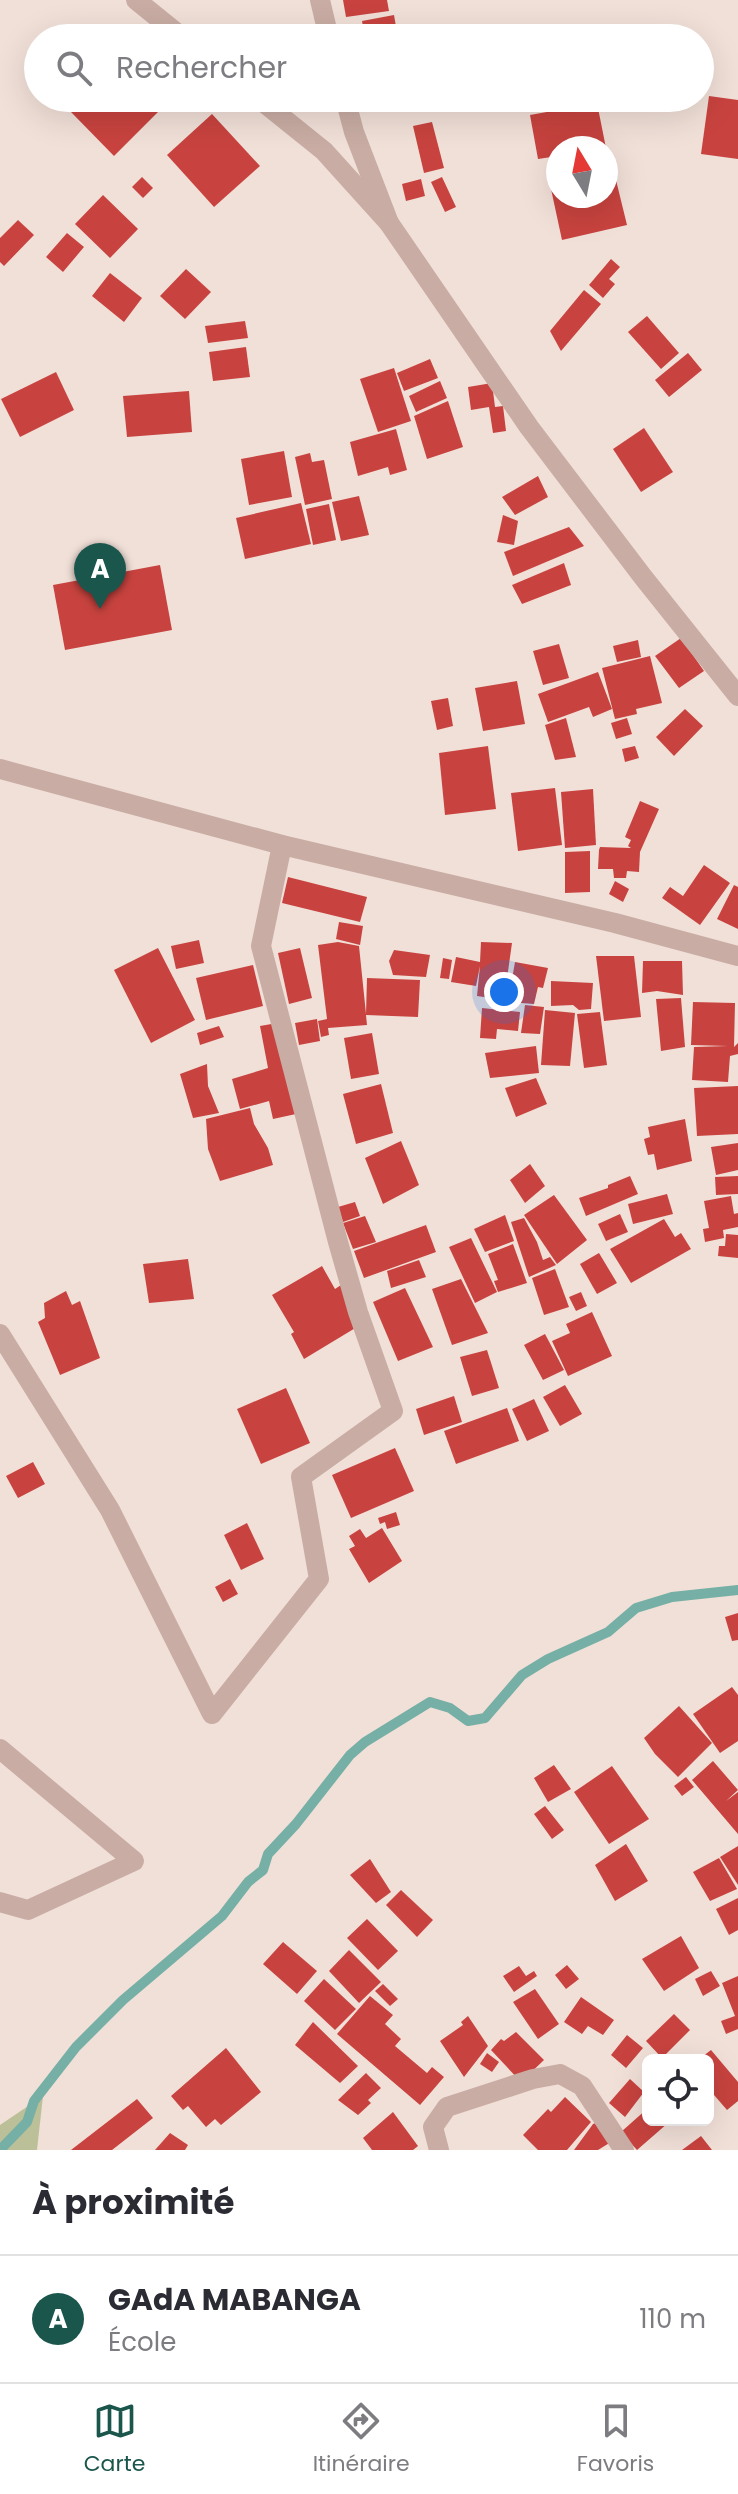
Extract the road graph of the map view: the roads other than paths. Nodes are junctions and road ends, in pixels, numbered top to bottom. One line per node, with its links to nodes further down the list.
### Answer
1 (136, 0): 3 (street)
2 (320, 0): 4 (street)
3 (166, 24)
4 (326, 24)
5 (275, 112): 7 (street)
6 (349, 112): 7 (street)
7 (389, 223): 8 (street)
8 (738, 696)
9 (0, 769): 10 (street)
10 (282, 845): 11 (street); 12 (street)
11 (738, 956)
12 (0, 1334)
13 (0, 1749): 14 (street)
14 (0, 1902)
15 (439, 2150): 16 (street)
16 (624, 2150)

